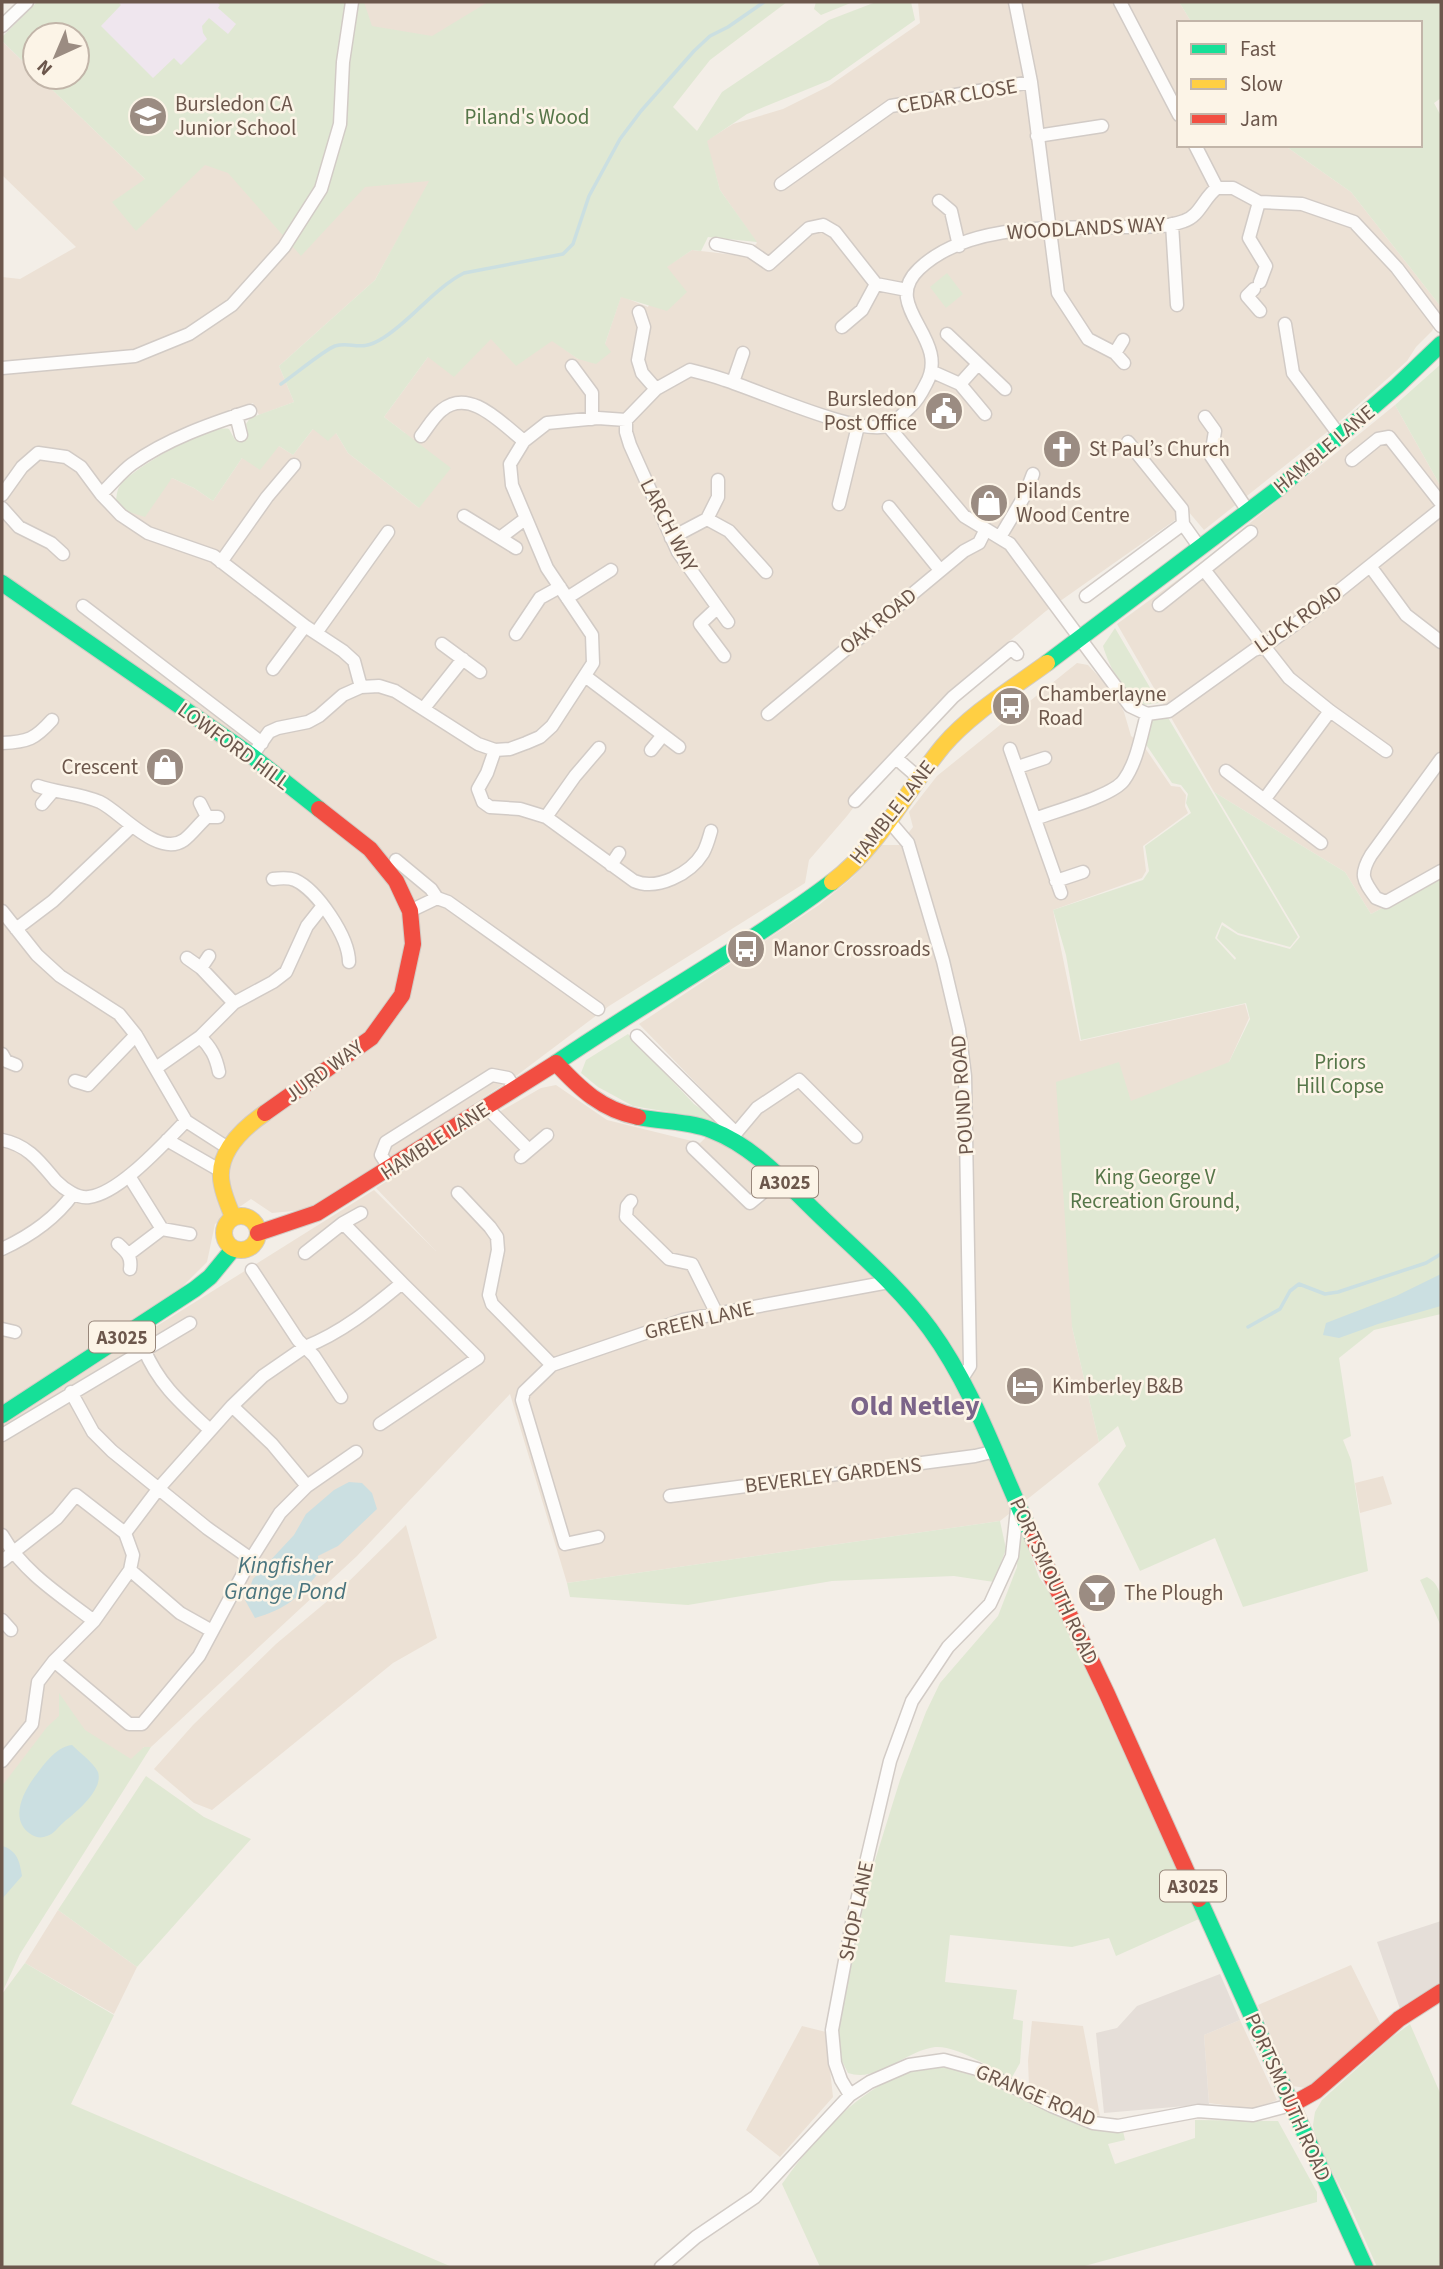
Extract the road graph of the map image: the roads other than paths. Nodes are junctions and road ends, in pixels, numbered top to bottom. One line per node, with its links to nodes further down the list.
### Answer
1 (27, 2): 5 (street)
2 (352, 2): 33 (street)
3 (1015, 2): 6 (street)
4 (1120, 2): 7 (street)
5 (2, 26)
6 (1031, 82): 9 (street); 11 (street, CEDAR CLOSE)
7 (1177, 111)
8 (1102, 126): 9 (street)
9 (1037, 136): 16 (street)
10 (1196, 147): 12 (street)
11 (780, 184)
12 (1217, 188): 14 (street); 15 (street, WOODLANDS WAY)
13 (939, 201): 18 (street)
14 (1259, 202): 22 (street); 25 (street)
15 (1172, 224): 16 (street, WOODLANDS WAY); 21 (street)
16 (1050, 228): 18 (street, WOODLANDS WAY); 28 (street)
17 (716, 244): 19 (street)
18 (960, 246): 20 (street, WOODLANDS WAY)
19 (876, 284): 20 (street); 26 (street)
20 (906, 290): 34 (street)
21 (1177, 305)
22 (1261, 311)
23 (639, 312): 37 (street)
24 (1285, 324): 49 (street)
25 (1441, 326)
26 (842, 327)
27 (947, 334): 31 (street)
28 (1123, 340)
29 (1441, 344): 49 (main road, HAMBLE LANE)
30 (743, 353): 35 (street)
31 (978, 365): 36 (street); 38 (street)
32 (572, 366): 43 (street)
33 (2, 368)
34 (933, 372): 36 (street); 46 (street)
35 (733, 382): 37 (street); 45 (street)
36 (960, 384): 40 (street)
37 (656, 389): 44 (street)
38 (1005, 389)
39 (250, 411): 41 (street)
40 (985, 414)
41 (236, 415): 47 (street); 56 (street)
42 (1205, 417): 63 (street)
43 (592, 419): 44 (street); 50 (street)
44 (626, 420): 73 (street, LARCH WAY)
45 (858, 426): 46 (street); 59 (street)
46 (888, 426): 68 (street)
47 (241, 435)
48 (421, 436): 50 (street)
49 (1340, 436): 63 (main road, HAMBLE LANE)
50 (524, 441): 65 (street)
51 (1128, 442): 67 (street)
52 (1352, 460): 58 (street)
53 (294, 465): 77 (street)
54 (1033, 474): 72 (street)
55 (718, 480): 66 (street)
56 (101, 494): 57 (street); 77 (street)
57 (2, 495)
58 (1441, 503)
59 (839, 504)
60 (889, 507): 80 (street)
61 (2, 508): 76 (street)
62 (1441, 509): 78 (street, LUCK ROAD)
63 (1248, 511): 75 (main road, HAMBLE LANE)
64 (464, 516): 71 (street)
65 (525, 519): 71 (street); 84 (street)
66 (707, 519): 73 (street); 82 (street)
67 (1183, 524): 75 (street); 85 (street)
68 (986, 529): 72 (street); 80 (street, OAK ROAD)
69 (388, 532): 91 (street)
70 (1251, 532): 81 (street)
71 (501, 537): 74 (street)
72 (1000, 537): 93 (street)
73 (671, 538): 89 (street, LARCH WAY)
74 (516, 548)
75 (1200, 548): 93 (main road, HAMBLE LANE)
76 (63, 554)
77 (222, 562): 91 (street)
78 (1370, 566): 94 (street); 96 (street, LUCK ROAD)
79 (611, 570): 86 (street)
80 (940, 570): 106 (street, OAK ROAD)
81 (1205, 571): 87 (street); 96 (street)
82 (766, 572)
83 (5, 586): 118 (main road, LOWFORD HILL)
84 (560, 587): 86 (street); 92 (street)
85 (1086, 596)
86 (568, 598): 102 (street)
87 (1159, 605)
88 (83, 606): 111 (street)
89 (717, 608): 90 (street, LARCH WAY); 98 (street)
90 (728, 622)
91 (311, 629): 100 (street); 103 (street)
92 (516, 634)
93 (1080, 637): 107 (street); 124 (main road, HAMBLE LANE)
94 (1441, 642)
95 (442, 644): 99 (street)
96 (1264, 647): 105 (street); 107 (street, LUCK ROAD)
97 (1017, 654): 120 (street)
98 (724, 656)
99 (463, 659): 101 (street); 104 (street)
100 (273, 669)
101 (480, 672)
102 (585, 676): 109 (street); 115 (street)
103 (361, 687): 104 (street); 111 (street)
104 (424, 708): 115 (street)
105 (1330, 711): 117 (street); 127 (street)
106 (768, 714)
107 (1147, 714): 132 (street)
108 (52, 720): 110 (street)
109 (663, 735): 113 (street); 116 (street)
110 (2, 743)
111 (262, 743): 118 (street)
112 (600, 747): 131 (street)
113 (678, 747)
114 (1010, 749): 122 (street)
115 (495, 750): 131 (street)
116 (651, 750)
117 (1386, 751)
118 (251, 756): 146 (main road, LOWFORD HILL)
119 (1045, 758): 122 (street)
120 (897, 759): 124 (street); 128 (street)
121 (1441, 759): 140 (street)
122 (1018, 767): 132 (street)
123 (1226, 771): 127 (street)
124 (919, 778): 133 (main road, HAMBLE LANE)
125 (38, 786): 126 (street)
126 (53, 792): 130 (street); 134 (street)
127 (1264, 800): 136 (street)
128 (855, 801)
129 (200, 803): 134 (street)
130 (42, 804)
131 (546, 817): 139 (street)
132 (1035, 819): 141 (street)
133 (890, 822): 158 (main road, HAMBLE LANE); 198 (street, POUND ROAD)
134 (131, 827): 147 (street)
135 (711, 831): 139 (street)
136 (1321, 843)
137 (619, 853): 139 (street)
138 (396, 860): 143 (street)
139 (611, 865)
140 (1441, 871)
141 (1083, 872)
142 (281, 875): 144 (street)
143 (437, 898): 146 (street); 153 (street)
144 (322, 907): 150 (street); 152 (street)
145 (2, 911): 147 (street)
146 (410, 911): 169 (main road, JURD WAY)
147 (16, 929): 154 (street)
148 (209, 956): 151 (street)
149 (187, 958): 151 (street)
150 (348, 962)
151 (201, 968): 152 (street)
152 (234, 1003): 156 (street)
153 (592, 1008)
154 (136, 1035): 159 (street); 160 (street)
155 (637, 1036): 166 (street)
156 (200, 1037): 157 (street); 159 (street)
157 (220, 1063)
158 (556, 1063): 161 (main road, HAMBLE LANE); 166 (main road, PORTSMOUTH ROAD / A3025)
159 (156, 1068): 163 (street)
160 (85, 1087)
161 (515, 1089): 162 (main road, HAMBLE LANE); 171 (street)
162 (487, 1108): 165 (street); 171 (main road, HAMBLE LANE)
163 (186, 1121): 168 (street); 169 (street)
164 (857, 1130): 166 (street)
165 (547, 1135)
166 (733, 1136): 174 (main road, PORTSMOUTH ROAD / A3025)
167 (2, 1140): 176 (street)
168 (167, 1140): 172 (street); 173 (street)
169 (228, 1148): 172 (main road, JURD WAY)
170 (693, 1148): 174 (street)
171 (390, 1169): 182 (main road, HAMBLE LANE)
172 (221, 1171): 179 (main road, JURD WAY)
173 (129, 1176): 176 (street); 181 (street)
174 (780, 1178): 191 (main road, PORTSMOUTH ROAD / A3025)
175 (457, 1193): 197 (street)
176 (73, 1194): 185 (street)
177 (631, 1201): 193 (street)
178 (362, 1213): 180 (street)
179 (233, 1217): 182 (main road); 186 (main road)
180 (343, 1223): 187 (street); 192 (street)
181 (162, 1229): 183 (street); 188 (street)
182 (258, 1233): 186 (main road)
183 (190, 1234)
184 (118, 1244): 188 (street)
185 (2, 1249)
186 (233, 1249): 202 (main road, A3025)
187 (306, 1253)
188 (129, 1254): 189 (street)
189 (130, 1269)
190 (252, 1270): 195 (street)
191 (889, 1282): 193 (street, GREEN LANE); 198 (main road, PORTSMOUTH ROAD / A3025)
192 (402, 1283): 195 (street); 203 (street)
193 (717, 1314): 197 (street, GREEN LANE)
194 (190, 1323): 196 (street)
195 (305, 1347): 200 (street); 201 (street)
196 (144, 1349): 199 (street); 204 (street)
197 (552, 1365): 214 (street, GREEN LANE)
198 (961, 1380): 206 (main road, PORTSMOUTH ROAD / A3025)
199 (71, 1392): 205 (street); 209 (street)
200 (341, 1397)
201 (232, 1406): 204 (street); 208 (street)
202 (2, 1415)
203 (380, 1424)
204 (210, 1430): 209 (street)
205 (2, 1435)
206 (996, 1451): 210 (street, BEVERLEY GARDENS); 211 (main road, PORTSMOUTH ROAD / A3025)
207 (356, 1452): 208 (street)
208 (307, 1486): 216 (street)
209 (159, 1488): 212 (street); 216 (street)
210 (670, 1496)
211 (1017, 1505): 223 (street, SHOP LANE); 224 (main road, PORTSMOUTH ROAD / A3025)
212 (125, 1534): 215 (street); 217 (street)
213 (2, 1535): 215 (street)
214 (598, 1537)
215 (7, 1557): 218 (street)
216 (251, 1559): 219 (street)
217 (130, 1570): 218 (street); 219 (street)
218 (94, 1621): 220 (street)
219 (212, 1630): 220 (street)
220 (54, 1661): 221 (street)
221 (2, 1761)
222 (1441, 1992): 224 (main road, GRANGE ROAD)
223 (850, 2095): 224 (street, GRANGE ROAD); 225 (street)
224 (1291, 2105): 226 (main road, PORTSMOUTH ROAD / A3025)
225 (662, 2267)
226 (1365, 2267)

